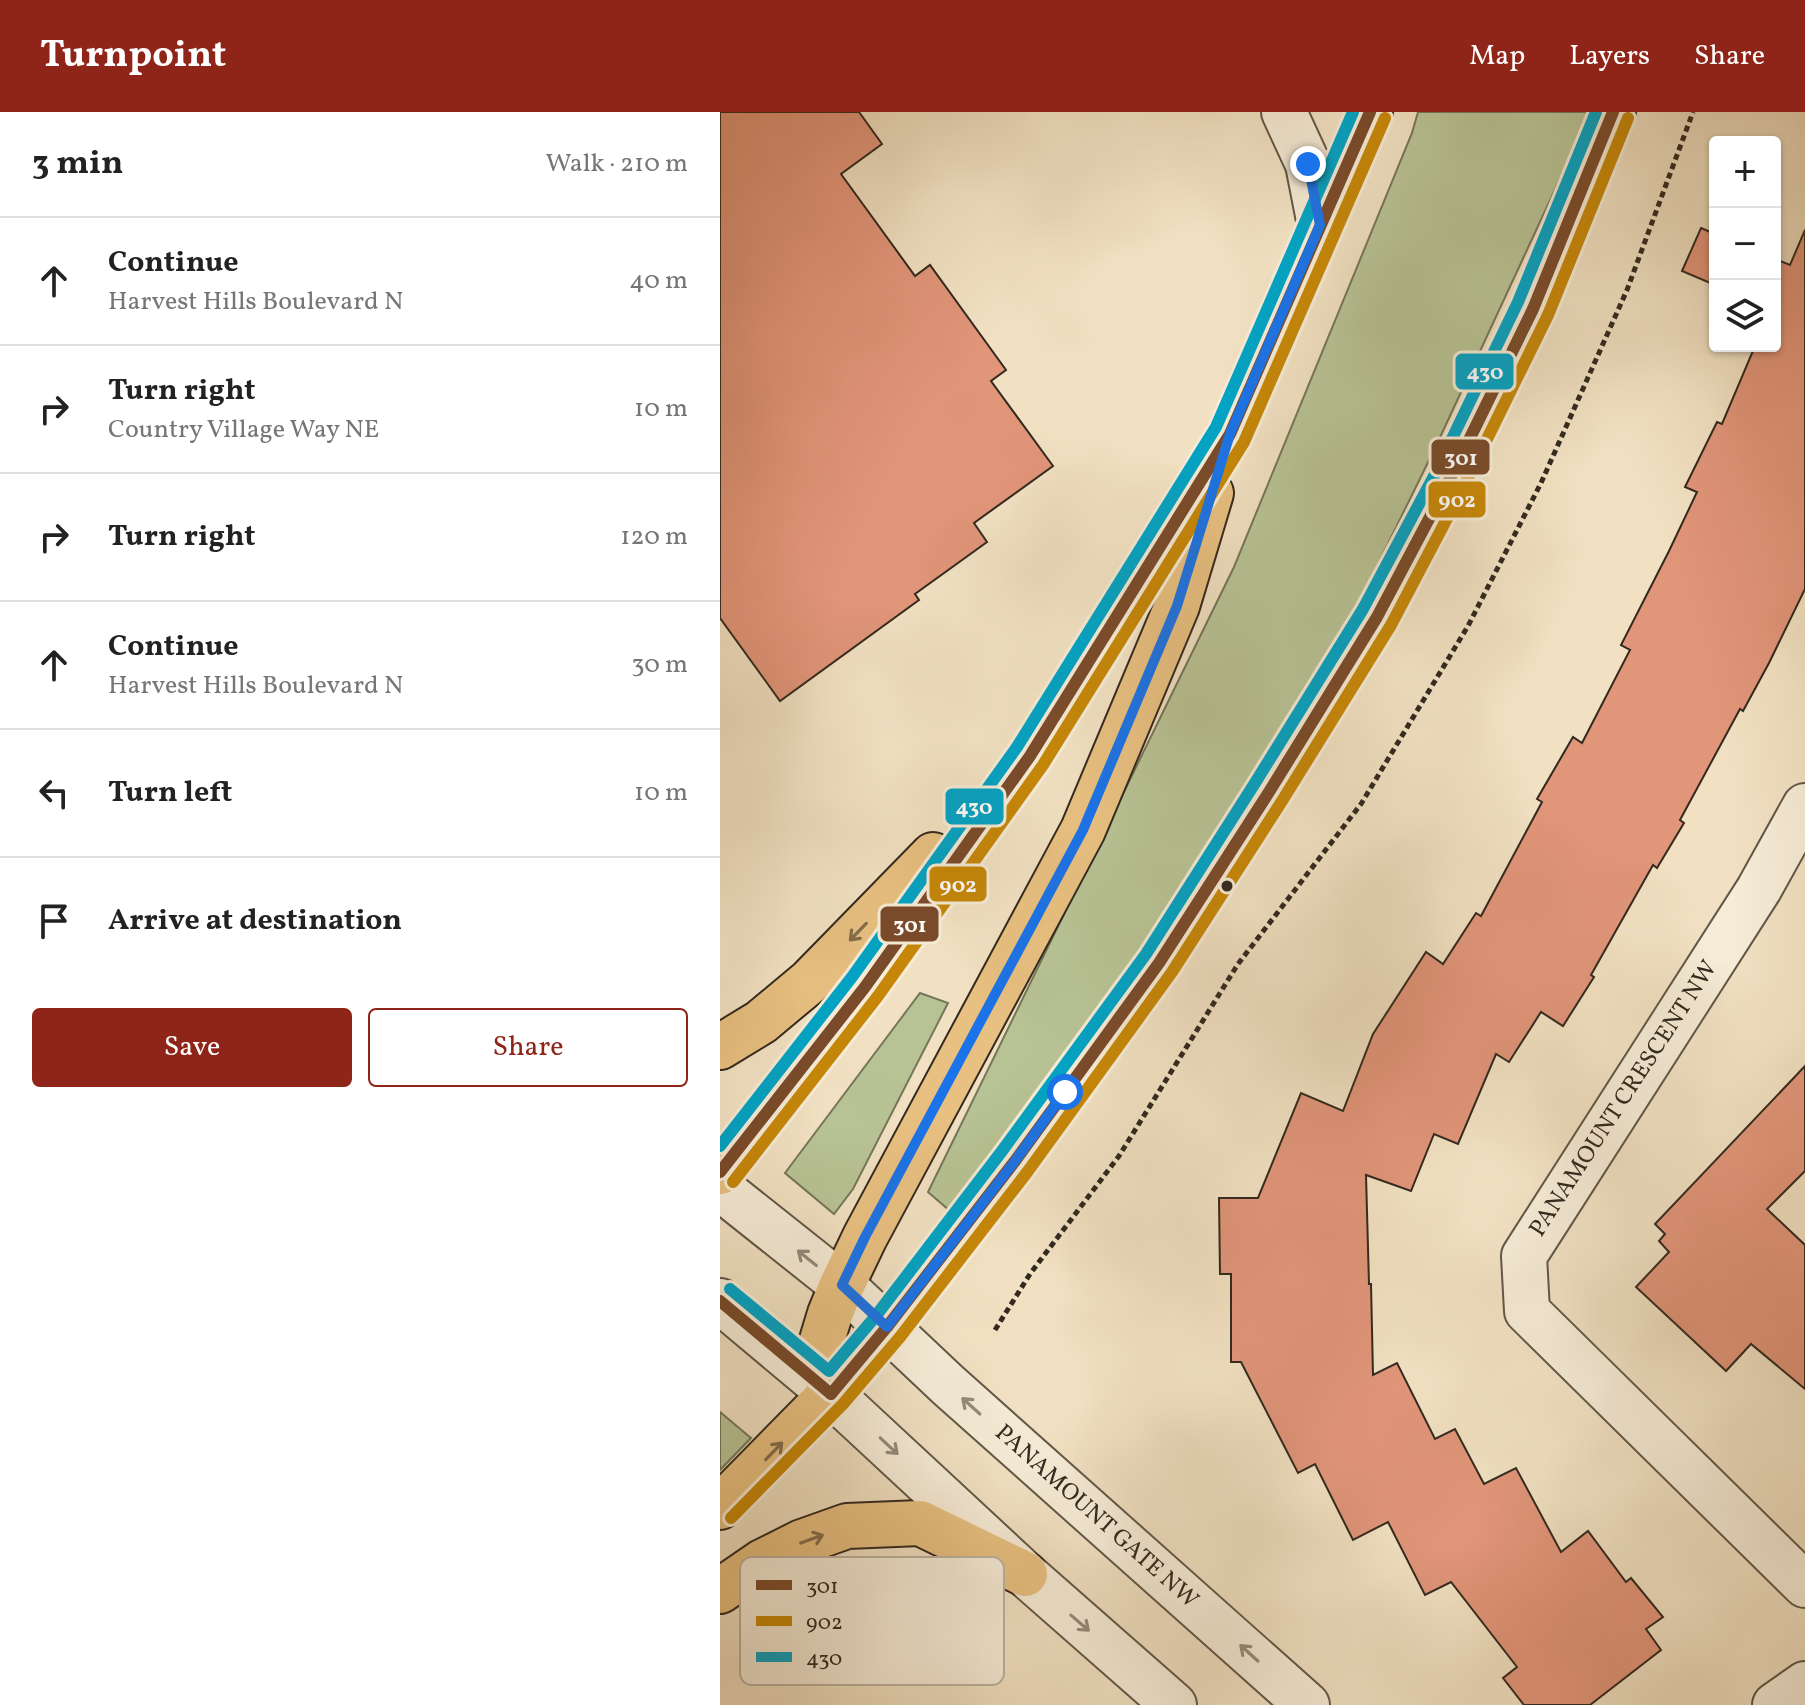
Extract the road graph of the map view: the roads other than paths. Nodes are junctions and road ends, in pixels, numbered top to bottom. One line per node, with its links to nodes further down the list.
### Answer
1 (1284, 112): 4 (street)
2 (1370, 112): 4 (main road)
3 (1613, 112): 13 (main road)
4 (1320, 225): 5 (main road)
5 (1230, 434): 6 (main road); 11 (main road)
6 (1030, 756): 8 (main road, one-way to 8); 9 (main road)
7 (1805, 806): 21 (street, PANAMOUNT CRESCENT NW)
8 (720, 1047)
9 (720, 1172)
10 (720, 1188): 11 (street, PANAMOUNT GATE NW, one-way to 10)
11 (842, 1285): 13 (street, PANAMOUNT GATE NW); 14 (main road)
12 (720, 1301): 14 (street)
13 (887, 1327): 14 (main road); 25 (street, PANAMOUNT GATE NW, one-way to 13)
14 (831, 1394): 15 (main road, one-way to 14); 19 (street, one-way to 19)
15 (720, 1507)
16 (772, 1557): 17 (main road, one-way to 17)
17 (990, 1557)
18 (1004, 1564): 19 (main road, one-way to 19)
19 (1025, 1574): 24 (street, one-way to 24)
20 (740, 1577): 22 (main road, one-way to 20)
21 (1805, 1585)
22 (720, 1591)
23 (1805, 1684): 26 (street)
24 (1174, 1705)
25 (1307, 1705)
26 (1775, 1705)

